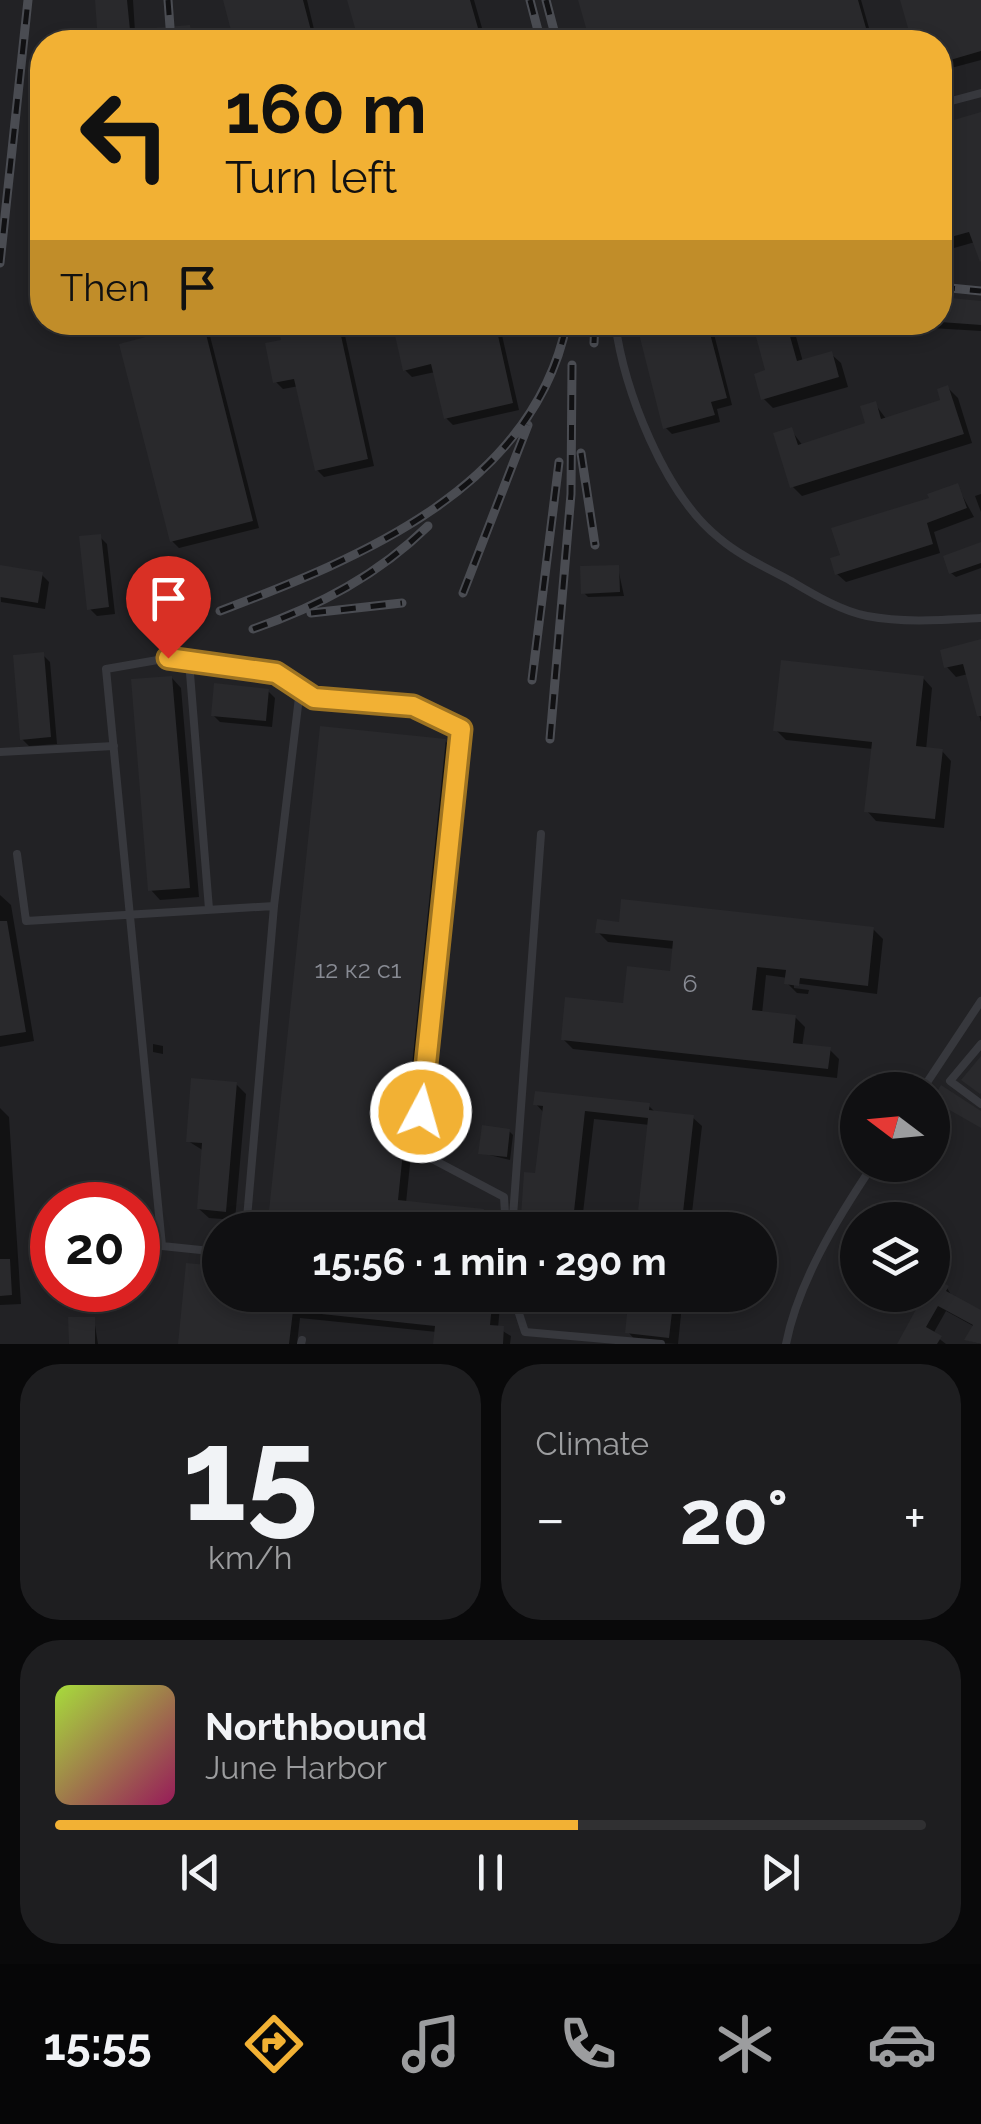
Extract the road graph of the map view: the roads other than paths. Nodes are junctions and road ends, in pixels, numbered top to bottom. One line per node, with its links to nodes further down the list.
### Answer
1 (981, 93): 2 (lane)
2 (952, 101)
3 (617, 335): 4 (lane)
4 (981, 618)
5 (190, 661): 6 (lane); 7 (lane); 12 (lane)
6 (300, 689): 11 (lane); 20 (lane)
7 (114, 746): 8 (lane); 13 (lane)
8 (0, 752)
9 (541, 834): 21 (lane)
10 (17, 854): 13 (lane)
11 (274, 906): 12 (lane); 19 (lane)
12 (209, 909): 13 (lane)
13 (130, 912): 22 (lane)
14 (981, 1000): 16 (lane)
15 (981, 1044): 17 (lane)
16 (934, 1072)
17 (981, 1104)
18 (861, 1182): 27 (lane)
19 (248, 1212)
20 (506, 1212)
21 (510, 1212)
22 (202, 1250)
23 (518, 1313): 24 (lane)
24 (524, 1332): 25 (lane); 26 (lane)
25 (516, 1344)
26 (660, 1344)
27 (786, 1344)

